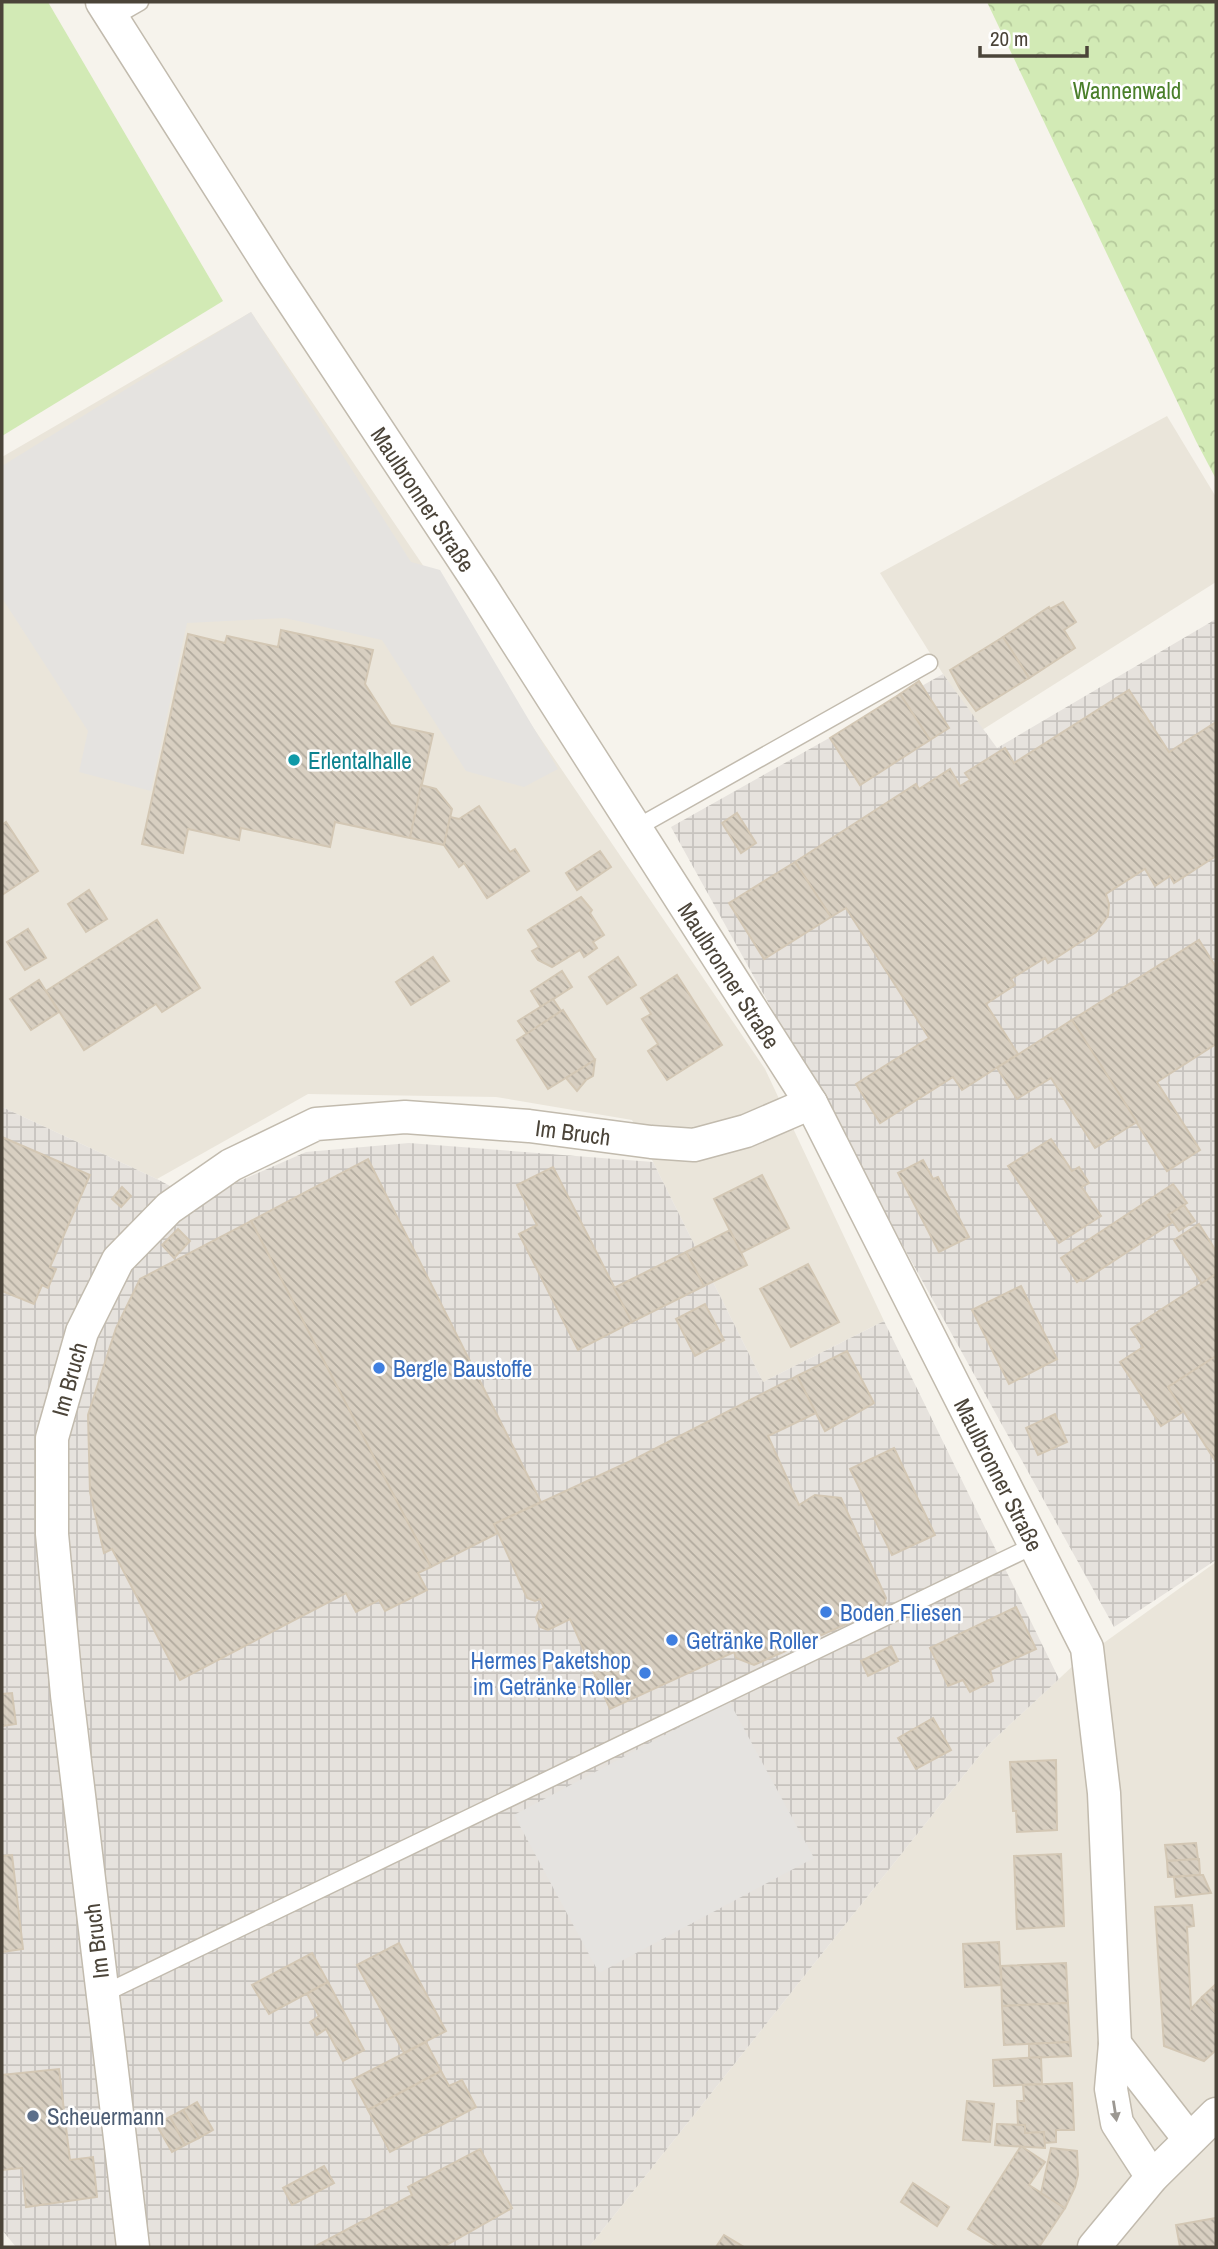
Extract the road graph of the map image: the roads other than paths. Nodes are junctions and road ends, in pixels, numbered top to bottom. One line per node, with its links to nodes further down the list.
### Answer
1 (140, 2): 2 (lane)
2 (107, 10): 4 (street, Maulbronner Straße)
3 (929, 663): 4 (lane)
4 (636, 828): 5 (street, Maulbronner Straße)
5 (811, 1103): 6 (street, Maulbronner Straße); 7 (street, Im Bruch)
6 (1035, 1545): 7 (lane); 8 (street, Maulbronner Straße)
7 (103, 1994): 12 (street, Im Bruch)
8 (1115, 2044): 10 (street); 11 (street, Maulbronner Straße, one-way to 11)
9 (1216, 2113): 10 (street)
10 (1189, 2139): 11 (street)
11 (1152, 2177): 13 (street)
12 (134, 2247)
13 (1094, 2247)

